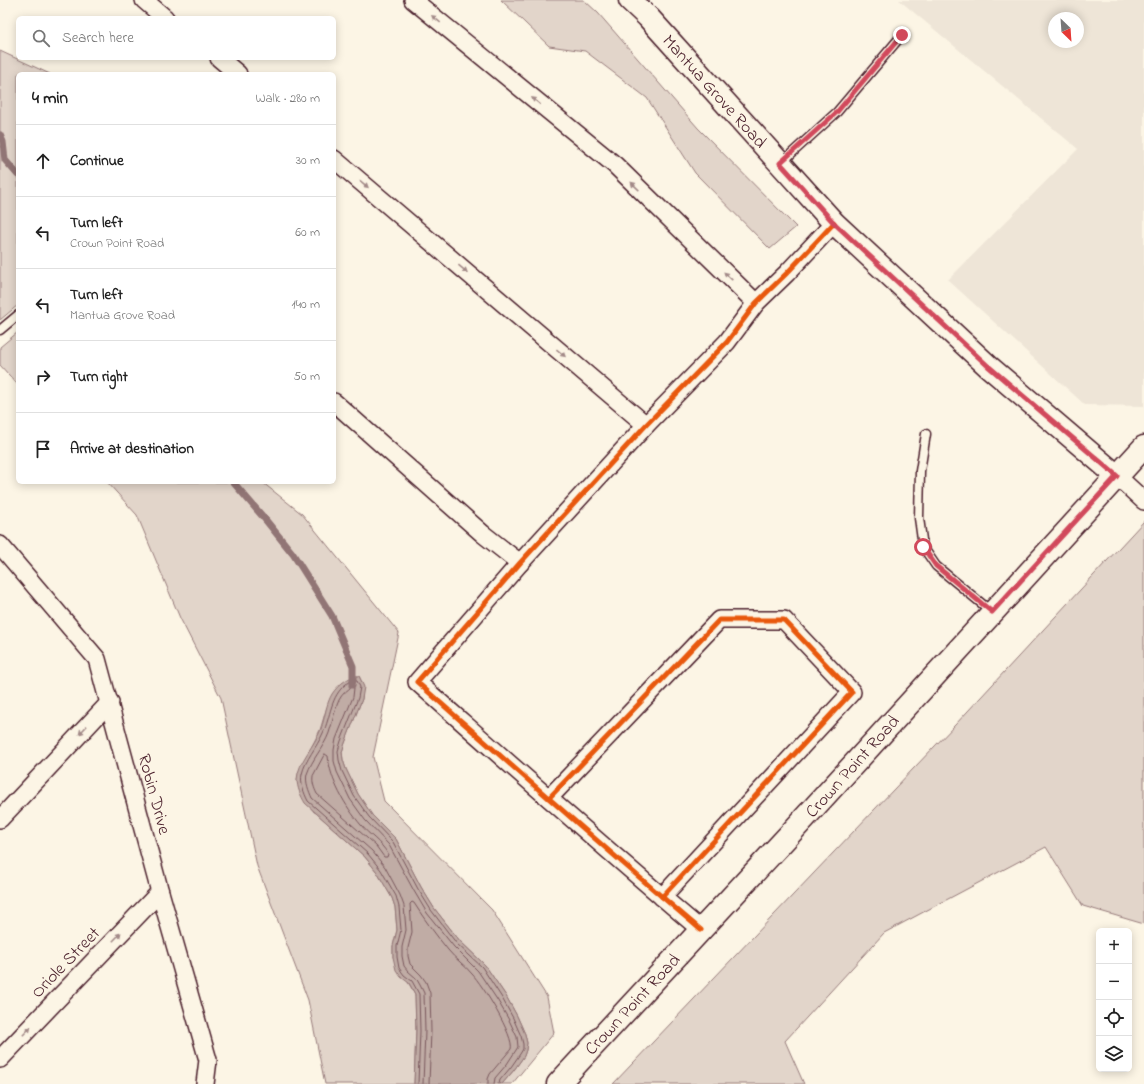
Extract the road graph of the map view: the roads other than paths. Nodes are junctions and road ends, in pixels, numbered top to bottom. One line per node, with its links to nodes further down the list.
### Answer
1 (144, 0): 4 (street)
2 (413, 0): 11 (street, one-way to 2)
3 (630, 0): 9 (main road, Mantua Grove Road)
4 (163, 16)
5 (902, 35): 9 (lane)
6 (221, 60): 7 (street)
7 (236, 72)
8 (336, 161): 15 (street, one-way to 15)
9 (780, 163): 10 (main road, Mantua Grove Road)
10 (834, 223): 11 (street); 18 (main road, Mantua Grove Road)
11 (756, 304): 15 (street)
12 (16, 317): 13 (lane)
13 (0, 330)
14 (336, 404): 21 (street)
15 (646, 425): 21 (street)
16 (926, 434): 22 (lane)
17 (1144, 447): 18 (main road, Crown Point Road)
18 (1117, 476): 19 (street); 22 (main road, Crown Point Road)
19 (1144, 501)
20 (3, 554): 23 (street, Robin Drive)
21 (520, 563): 24 (street)
22 (992, 612): 28 (main road, Crown Point Road)
23 (110, 702): 25 (street, one-way to 25); 26 (street, Robin Drive)
24 (549, 798): 27 (street); 27 (street)
25 (0, 819)
26 (160, 892): 29 (street, Oriole Street, one-way to 26); 30 (street, Robin Drive)
27 (662, 897): 28 (street)
28 (701, 930): 31 (main road, Crown Point Road)
29 (0, 1059)
30 (205, 1084)
31 (558, 1084)

